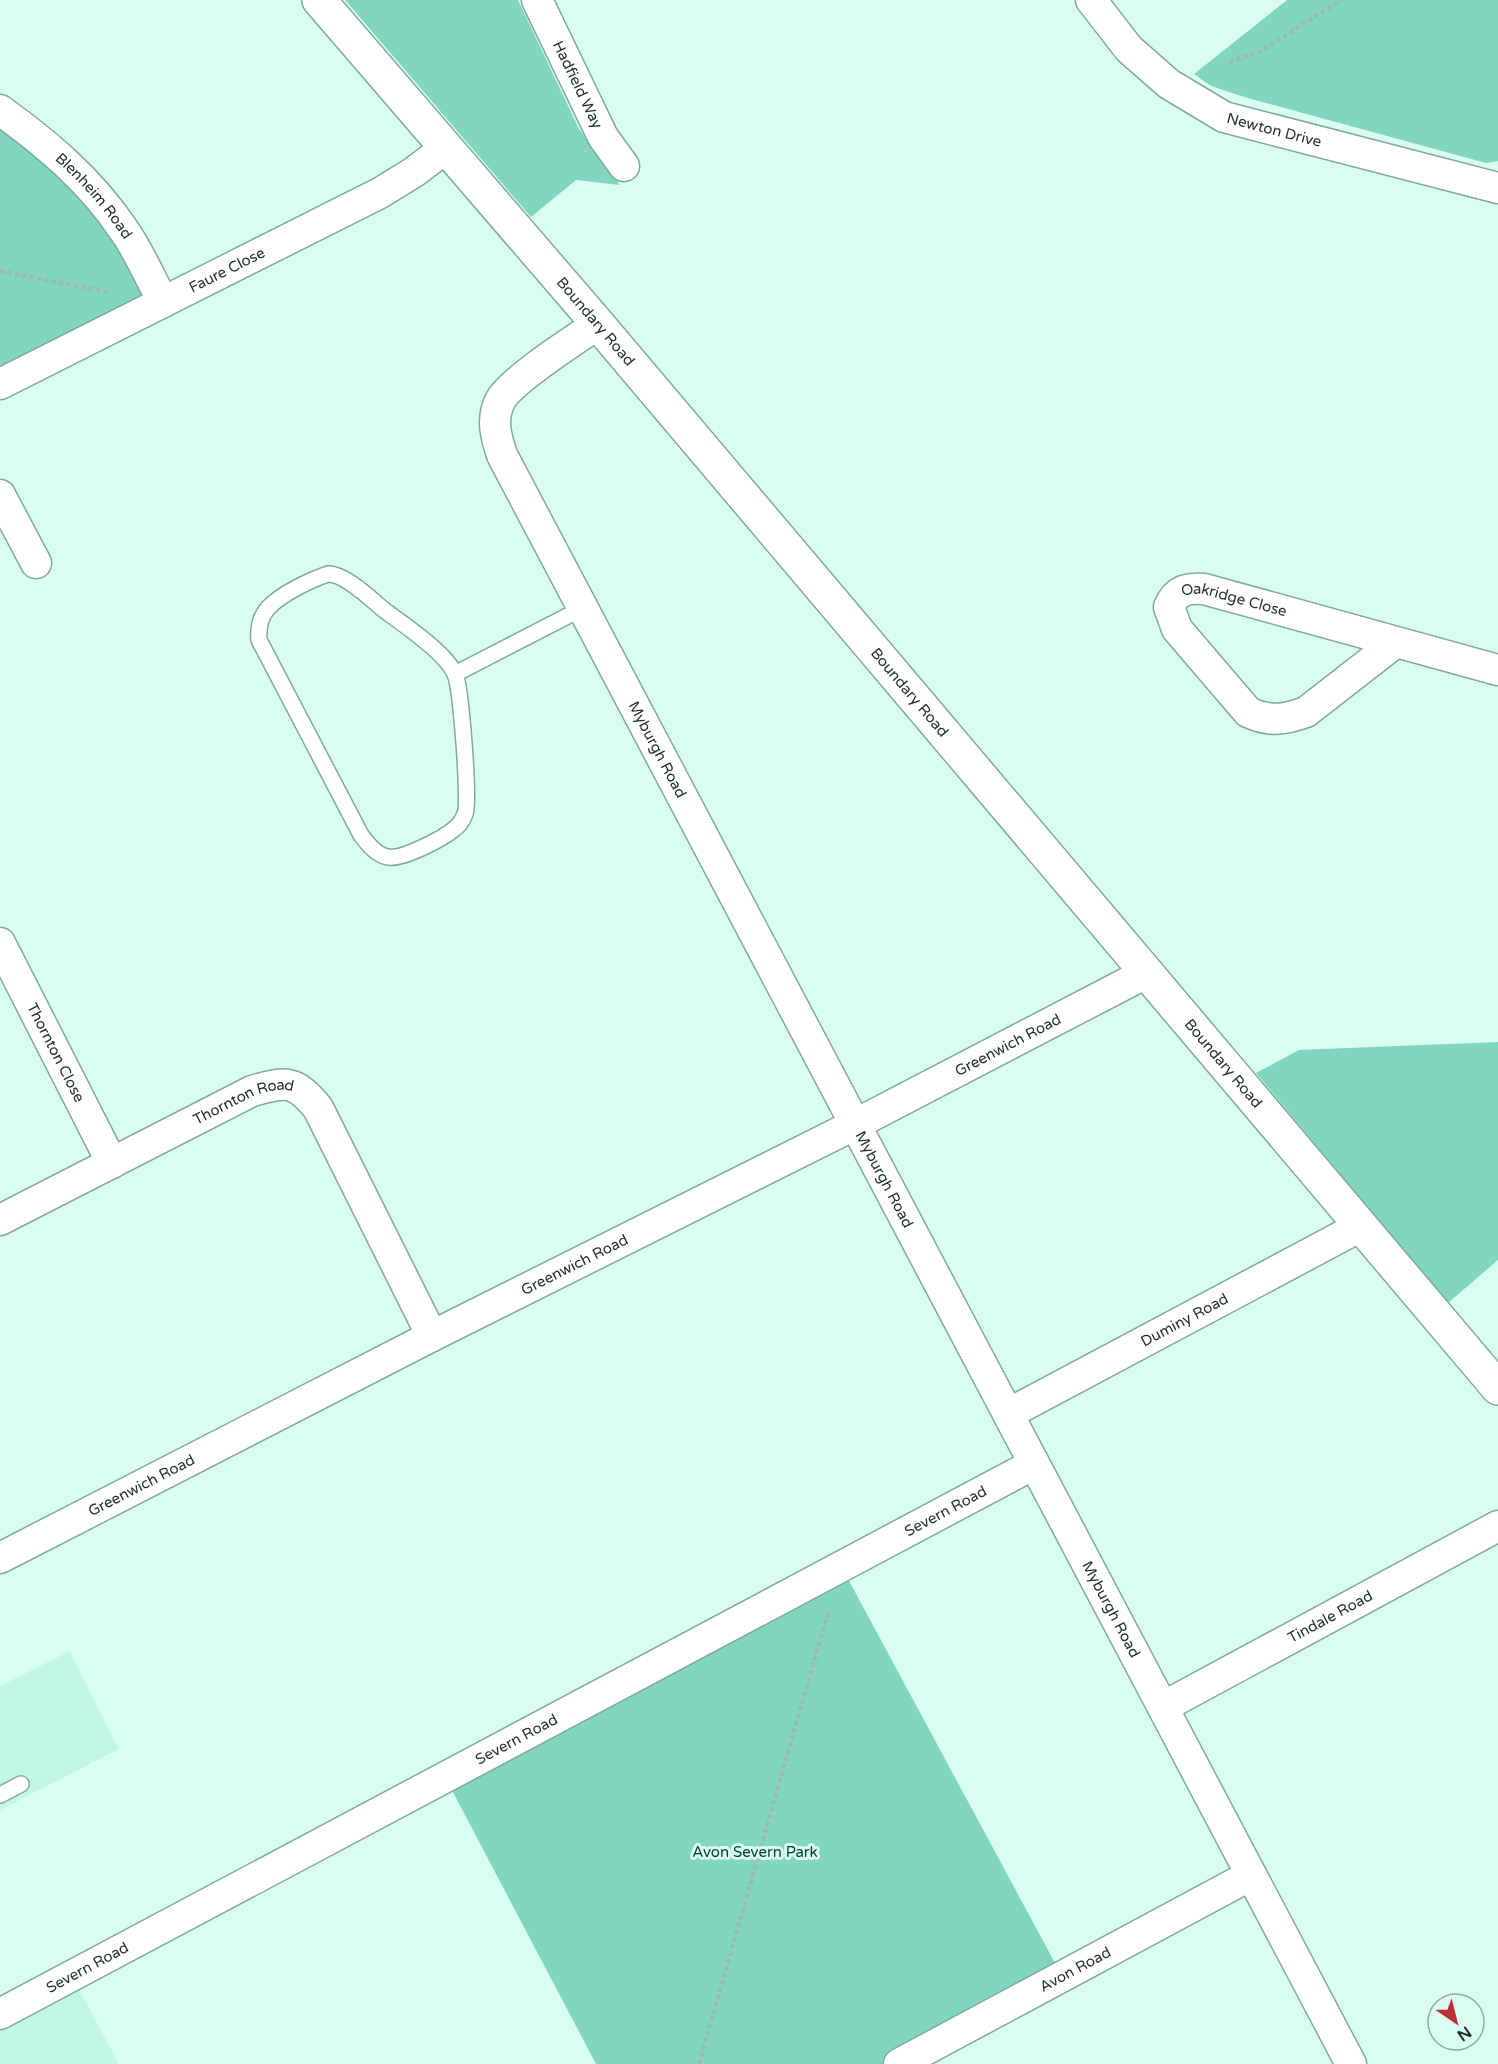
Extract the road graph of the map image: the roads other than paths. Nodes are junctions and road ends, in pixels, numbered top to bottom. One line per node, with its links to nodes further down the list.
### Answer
1 (320, 0): 5 (street, Boundary Road)
2 (537, 0): 6 (street, Hadfield Way)
3 (1091, 0): 7 (street, Newton Drive)
4 (0, 110): 8 (street, Blenheim Road)
5 (447, 147): 8 (street, Faure Close); 9 (street, Boundary Road)
6 (624, 166)
7 (1498, 188)
8 (163, 303): 10 (street, Faure Close)
9 (598, 324): 13 (street, Myburgh Road); 18 (street, Boundary Road)
10 (0, 384)
11 (0, 495): 12 (street)
12 (36, 562)
13 (583, 608): 16 (lane); 19 (street, Myburgh Road)
14 (1395, 642): 14 (street, Oakridge Close); 15 (street, Oakridge Close)
15 (1498, 670)
16 (455, 674): 16 (lane)
17 (0, 943): 20 (street, Thornton Close)
18 (1148, 972): 19 (street, Greenwich Road); 22 (street, Boundary Road)
19 (856, 1125): 23 (street, Greenwich Road); 25 (street, Myburgh Road)
20 (112, 1163): 21 (street, Thornton Road); 23 (street, Thornton Road)
21 (0, 1220)
22 (1361, 1226): 24 (street, Boundary Road); 25 (street, Duminy Road)
23 (432, 1336): 28 (street, Greenwich Road)
24 (1498, 1388)
25 (1008, 1414): 26 (street, Myburgh Road)
26 (1034, 1464): 29 (street, Myburgh Road); 33 (street, Severn Road)
27 (1498, 1526): 29 (street, Tindale Road)
28 (0, 1558)
29 (1163, 1707): 32 (street, Myburgh Road)
30 (21, 1784): 31 (lane)
31 (0, 1795)
32 (1251, 1875): 34 (street, Avon Road); 35 (street, Myburgh Road)
33 (0, 2014)
34 (899, 2064)
35 (1352, 2064)

